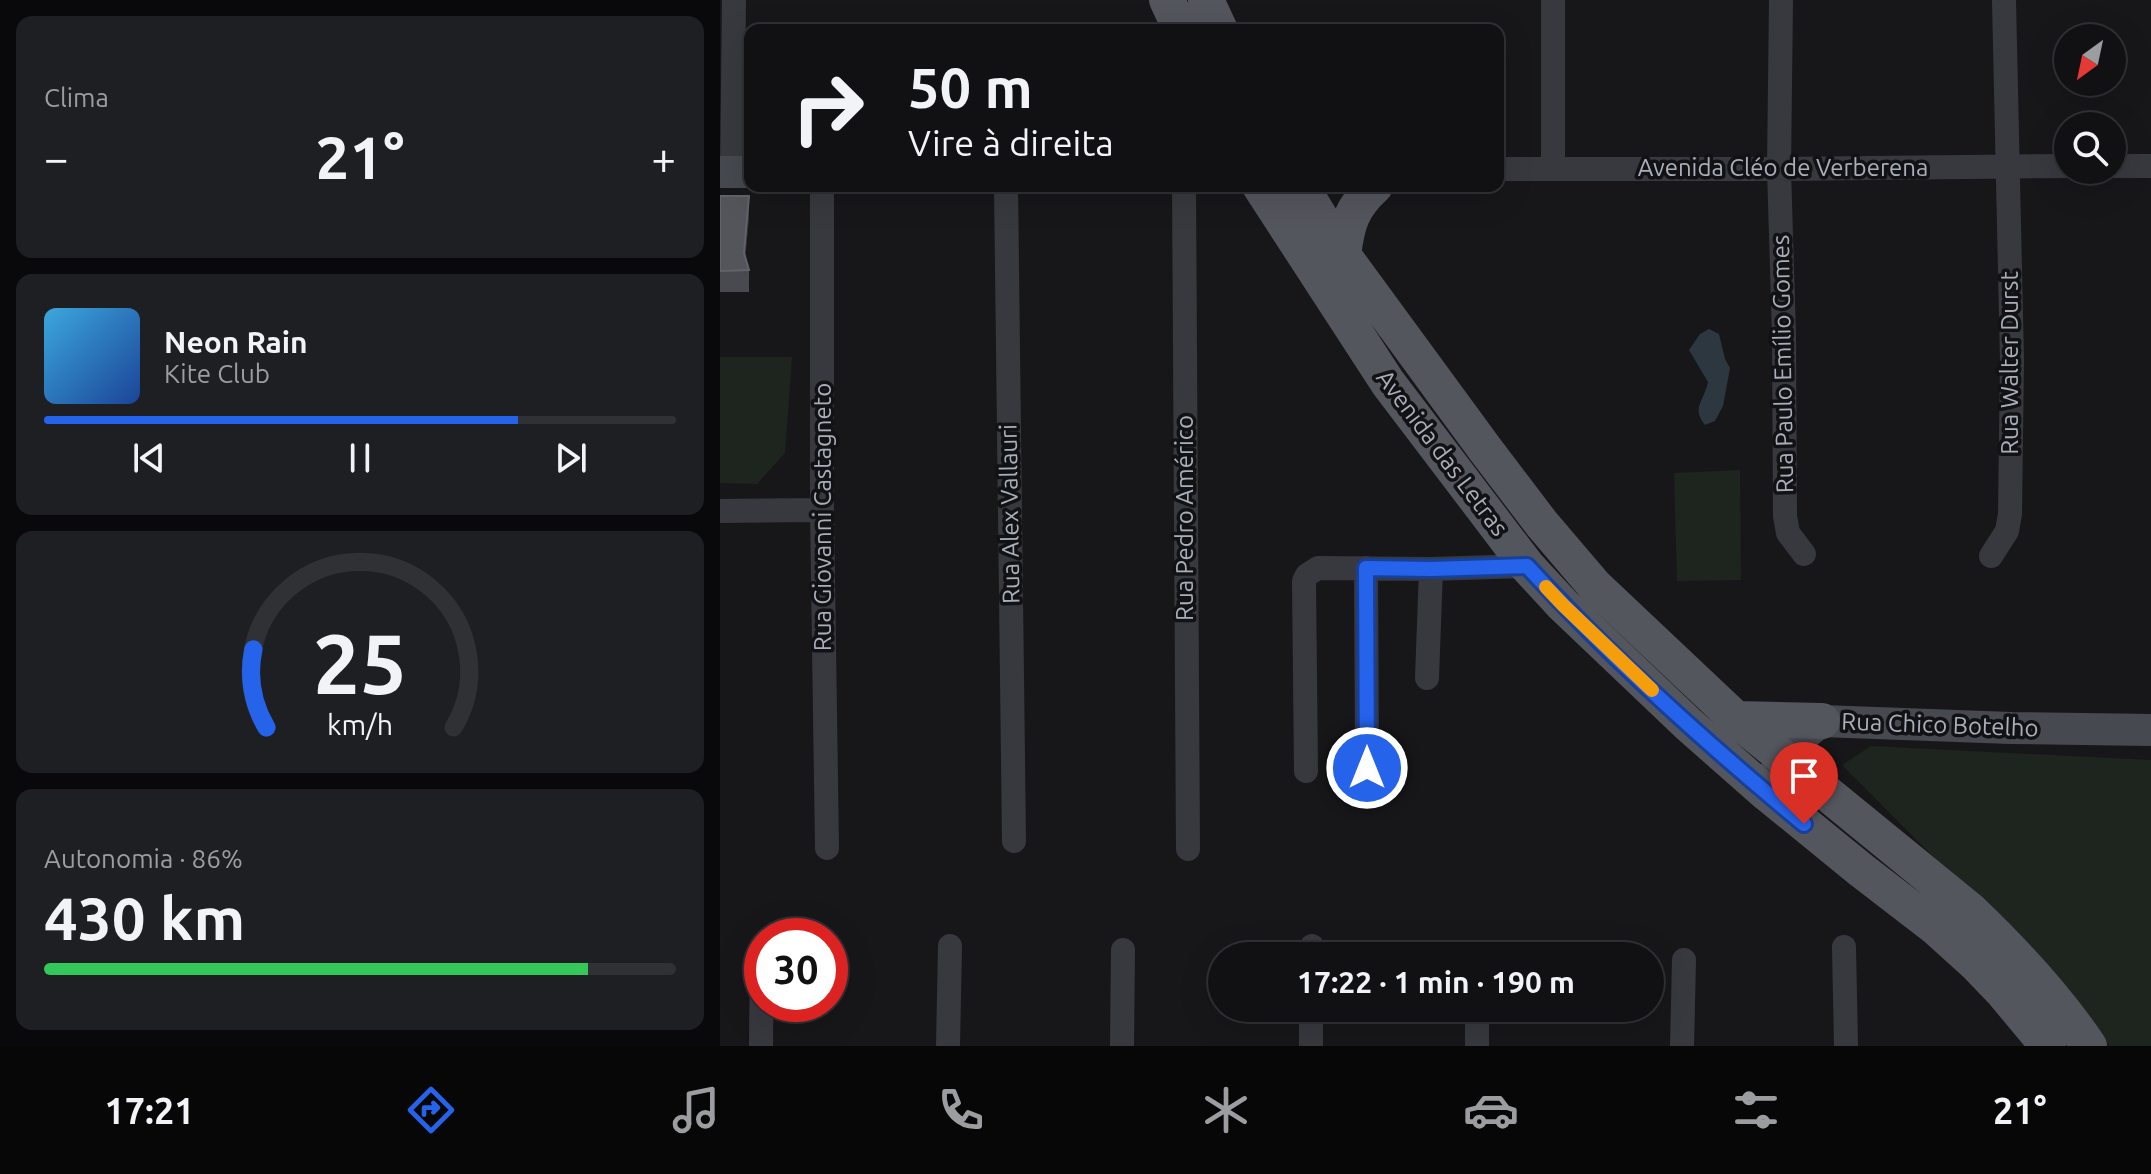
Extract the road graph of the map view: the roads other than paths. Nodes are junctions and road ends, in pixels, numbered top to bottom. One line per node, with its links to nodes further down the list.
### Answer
1 (734, 0): 16 (street)
2 (1167, 0): 7 (main road)
3 (1206, 0): 8 (main road)
4 (1553, 0): 14 (street)
5 (1781, 0): 15 (street, Rua Paulo Emílio Gomes)
6 (2004, 0): 9 (street, Rua Walter Durst)
7 (1178, 24)
8 (1217, 24)
9 (2007, 166): 10 (street, Avenida Cléo de Verberena); 15 (street, Avenida Cléo de Verberena); 29 (street, Rua Walter Durst)
10 (2054, 166)
11 (2126, 166): 12 (street)
12 (2151, 166)
13 (1504, 169): 14 (street, Avenida Cléo de Verberena)
14 (1553, 169): 15 (street, Avenida Cléo de Verberena)
15 (1779, 169): 28 (street, Rua Paulo Emílio Gomes)
16 (734, 172)
17 (822, 192): 26 (street, Rua Giovanni Castagneto)
18 (1006, 192): 41 (street, Rua Alex Vallauri)
19 (1184, 192): 43 (street, Rua Pedro Américo)
20 (1264, 192): 25 (main road, Avenida das Letras)
21 (1305, 192): 23 (main road, Avenida das Letras)
22 (1368, 192): 23 (main road)
23 (1343, 255): 24 (main road, Avenida das Letras)
24 (1365, 285): 25 (main road); 34 (main road, Avenida das Letras)
25 (1333, 301): 30 (main road, Avenida das Letras)
26 (822, 510): 27 (street); 42 (street, Rua Giovanni Castagneto)
27 (720, 511)
28 (1804, 554)
29 (1991, 556)
30 (1527, 566): 32 (street); 40 (main road, Avenida das Letras)
31 (1366, 568): 32 (street); 38 (street); 39 (street)
32 (1431, 569): 33 (street)
33 (1427, 678)
34 (1736, 719): 35 (main road); 37 (main road, Avenida das Letras)
35 (1822, 721): 36 (main road, Rua Chico Botelho); 37 (main road, Rua Chico Botelho)
36 (2151, 730)
37 (1783, 757): 40 (main road, Rua Chico Botelho); 59 (main road, Avenida das Letras)
38 (1367, 768)
39 (1306, 771)
40 (1764, 791): 58 (main road, Avenida das Letras)
41 (1014, 841)
42 (827, 848)
43 (1188, 849)
44 (950, 946): 52 (street)
45 (1844, 947): 57 (street)
46 (1123, 950): 53 (street)
47 (1684, 960): 56 (street)
48 (761, 1022): 51 (street)
49 (1311, 1022): 54 (street)
50 (1477, 1022): 55 (street)
51 (761, 1046)
52 (948, 1046)
53 (1122, 1046)
54 (1311, 1046)
55 (1477, 1046)
56 (1682, 1046)
57 (1846, 1046)
58 (2048, 1046)
59 (2089, 1046)

